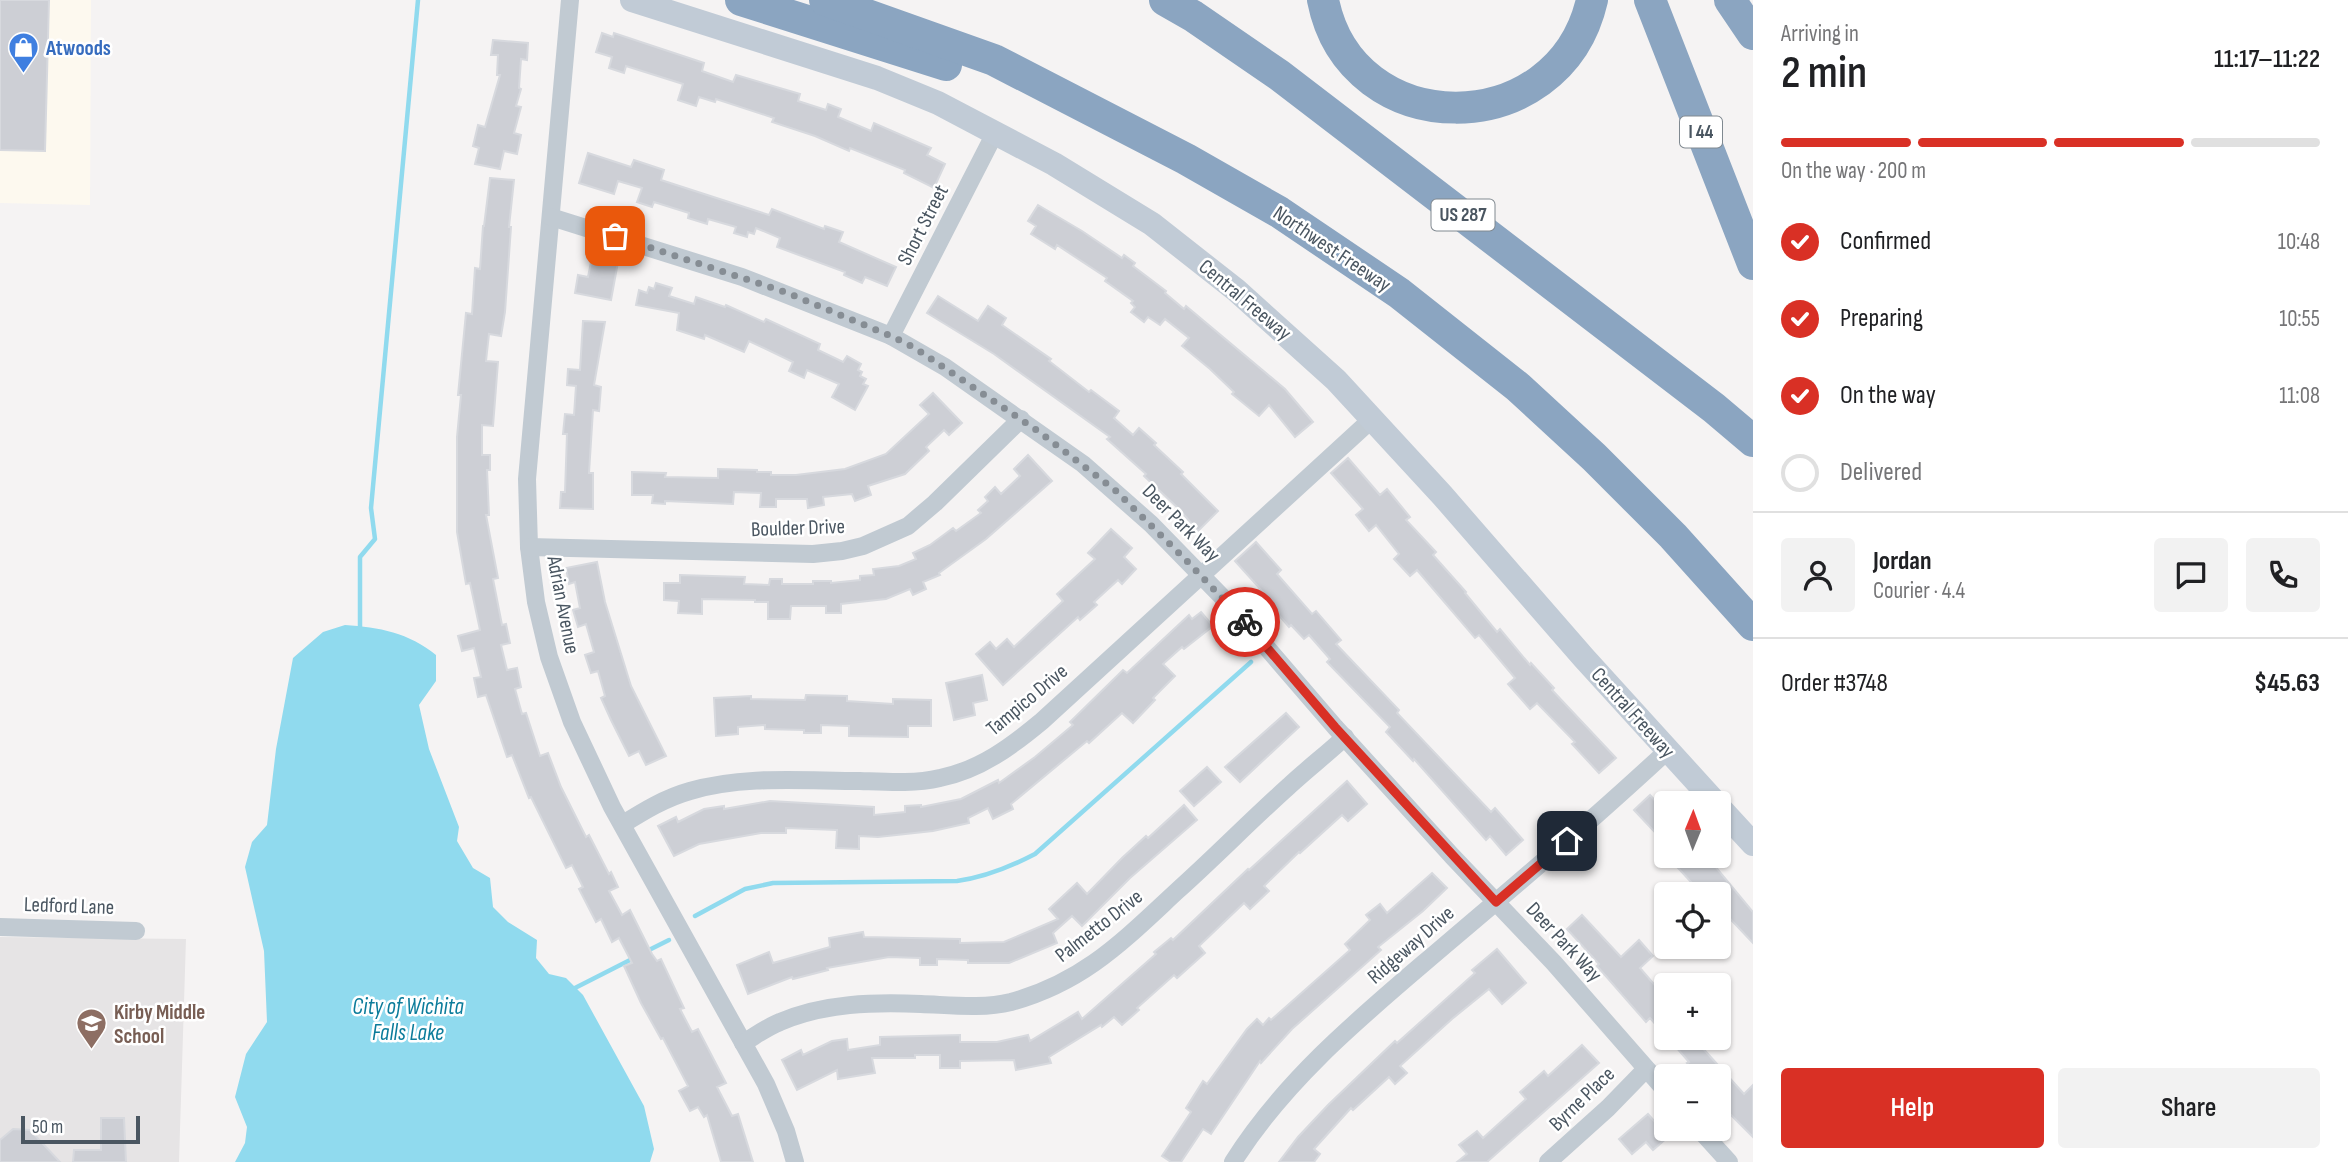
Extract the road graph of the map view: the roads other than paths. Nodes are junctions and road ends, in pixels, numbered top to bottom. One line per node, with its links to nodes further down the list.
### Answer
1 (570, 0): 13 (street, Adrian Avenue)
2 (632, 0): 11 (main road, Central Freeway)
3 (741, 0): 12 (highway)
4 (825, 0): 12 (highway, Northwest Freeway)
5 (1165, 0): 18 (highway, US 287)
6 (1323, 0): 7 (highway)
7 (1592, 0)
8 (1650, 0): 14 (highway, I 44)
9 (1730, 0): 10 (highway)
10 (1753, 34)
11 (995, 133): 15 (street, Short Street); 17 (main road, Central Freeway)
12 (1186, 159): 21 (highway, Northwest Freeway)
13 (551, 217): 15 (street, Deer Park Way); 19 (street, Adrian Avenue)
14 (1753, 264)
15 (891, 336): 16 (street, Deer Park Way)
16 (1021, 419): 19 (street, Boulder Drive); 20 (street, Deer Park Way)
17 (1372, 419): 20 (street, Tampico Drive); 23 (main road, Central Freeway)
18 (1753, 441)
19 (529, 547): 26 (street, Adrian Avenue)
20 (1201, 574): 22 (street, Deer Park Way); 26 (street, Tampico Drive)
21 (1753, 625)
22 (1345, 737): 28 (street, Deer Park Way); 31 (street, Palmetto Drive)
23 (1668, 750): 24 (main road, Central Freeway); 28 (street, Ridgeway Drive)
24 (1705, 791)
25 (1731, 820): 27 (main road, Central Freeway)
26 (623, 824): 31 (street, Adrian Avenue)
27 (1753, 844)
28 (1496, 902): 32 (street, Deer Park Way); 36 (street, Ridgeway Drive)
29 (0, 927): 30 (street, Ledford Lane)
30 (136, 930)
31 (743, 1043): 35 (street, Adrian Avenue)
32 (1646, 1069): 33 (street, Deer Park Way); 37 (street, Byrne Place)
33 (1654, 1078)
34 (1710, 1141): 38 (street)
35 (795, 1162)
36 (1233, 1162)
37 (1548, 1162)
38 (1729, 1162)

